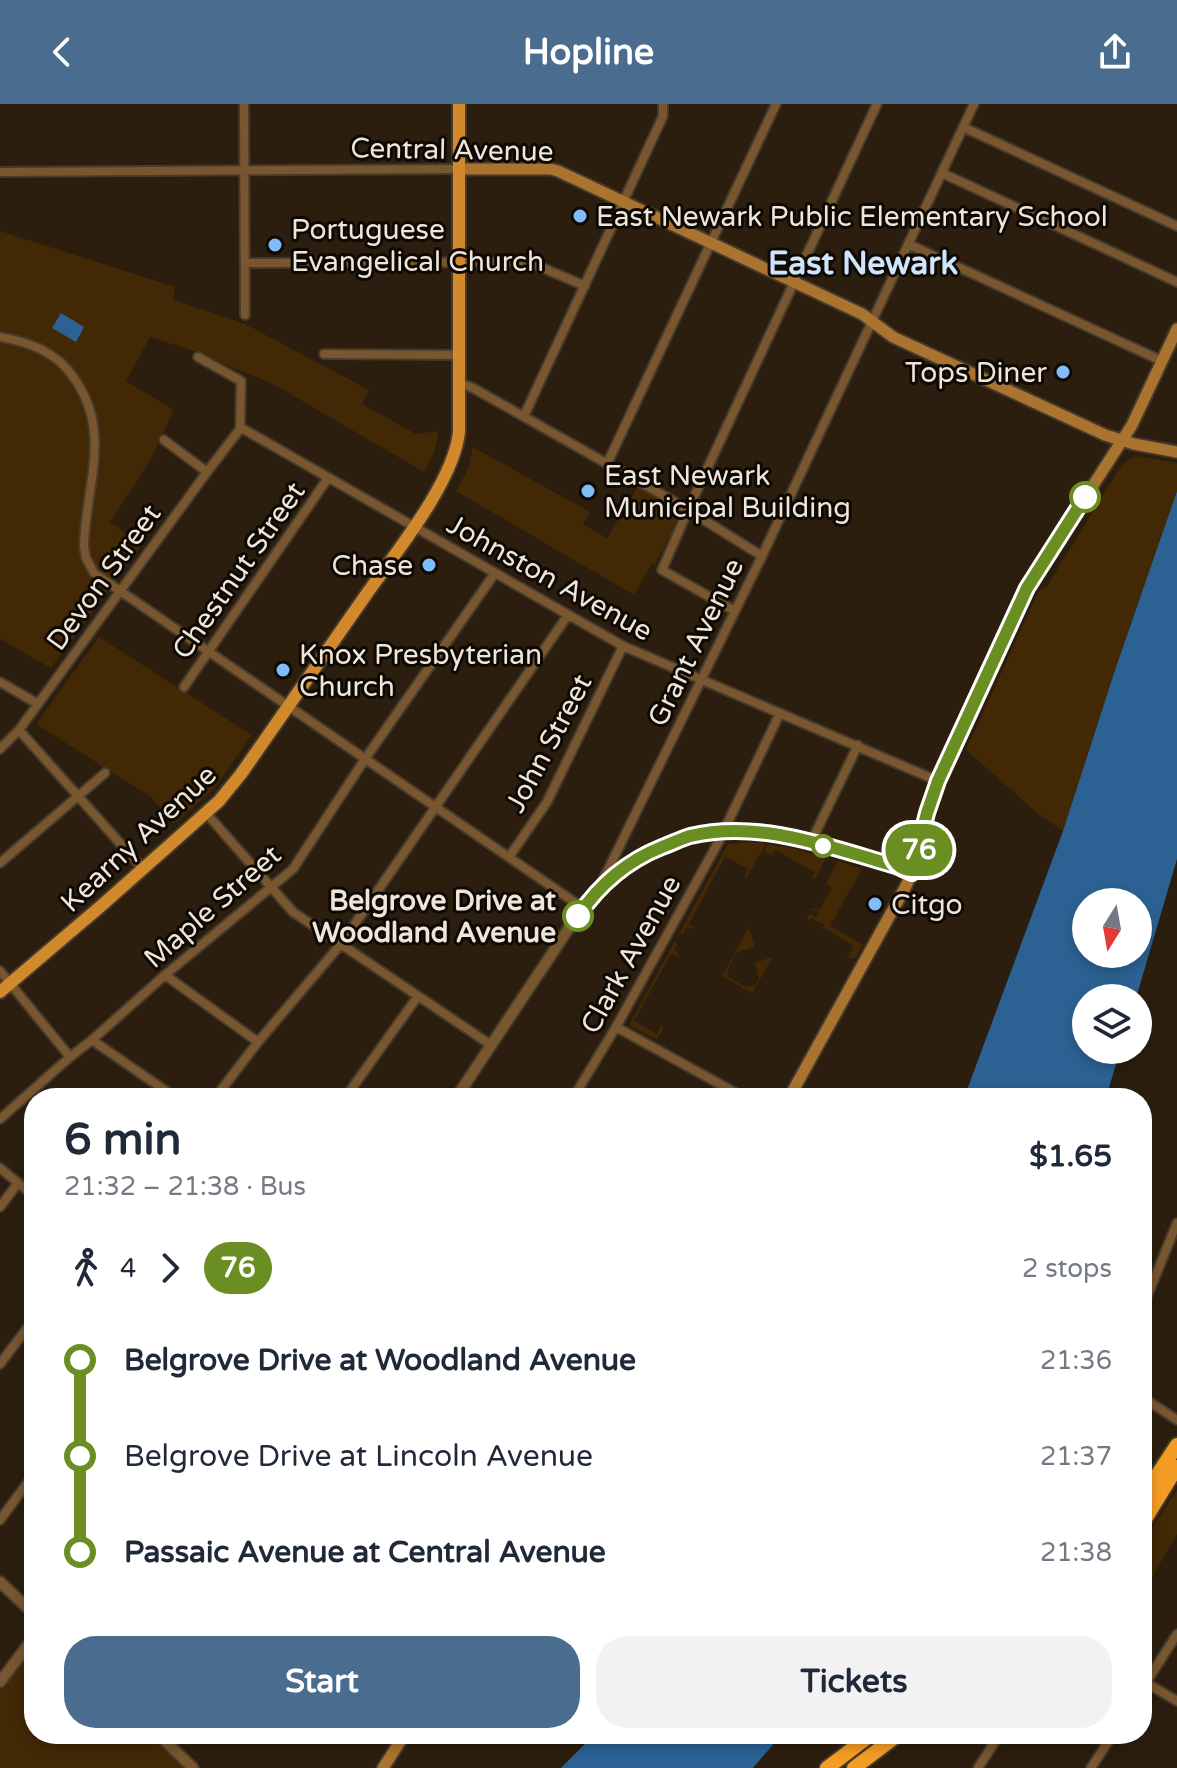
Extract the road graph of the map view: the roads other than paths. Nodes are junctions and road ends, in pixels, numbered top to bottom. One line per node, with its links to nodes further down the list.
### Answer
1 (244, 104): 9 (street)
2 (459, 104): 8 (main road, Kearny Avenue)
3 (663, 104): 12 (street)
4 (776, 104): 14 (street)
5 (877, 104): 18 (street)
6 (974, 104): 7 (street, Grant Avenue)
7 (963, 127): 11 (street, Grant Avenue); 13 (street)
8 (458, 169): 9 (street, Central Avenue); 12 (main road, Central Avenue); 16 (main road, Kearny Avenue)
9 (244, 170): 10 (street, Central Avenue); 17 (street)
10 (0, 172)
11 (942, 173): 15 (street, Grant Avenue); 19 (street)
12 (624, 203): 14 (main road, Central Avenue); 20 (street)
13 (1177, 226)
14 (711, 243): 18 (main road, Central Avenue); 35 (street)
15 (908, 244): 22 (street, Grant Avenue); 28 (street)
16 (459, 262): 17 (street); 20 (street); 26 (main road, Kearny Avenue)
17 (245, 263): 21 (street)
18 (794, 281): 22 (main road, Central Avenue); 38 (street)
19 (1177, 282)
20 (585, 286): 30 (street)
21 (245, 315)
22 (872, 321): 33 (main road, Central Avenue); 40 (street, Grant Avenue)
23 (1177, 329): 28 (main road)
24 (0, 337): 42 (street)
25 (324, 354): 26 (street)
26 (459, 355): 29 (main road, Kearny Avenue)
27 (198, 357): 31 (street)
28 (1162, 361): 33 (main road)
29 (459, 383): 30 (street); 39 (main road, Kearny Avenue)
30 (524, 416): 35 (street)
31 (240, 429): 36 (street, Devon Street); 37 (street, Johnston Avenue)
32 (164, 440): 36 (street)
33 (1122, 440): 34 (main road, Central Avenue); 58 (main road)
34 (1177, 452)
35 (607, 464): 38 (street)
36 (207, 472): 42 (street, Devon Street)
37 (328, 478): 39 (street, Johnston Avenue); 46 (street, Chestnut Street)
38 (688, 510): 40 (street); 43 (street)
39 (413, 527): 41 (street, Johnston Avenue); 51 (main road, Kearny Avenue)
40 (762, 556): 43 (street, Grant Avenue)
41 (495, 573): 44 (street, Johnston Avenue); 56 (street, Maple Street)
42 (120, 592): 46 (street); 50 (street, Devon Street)
43 (735, 611): 47 (street, Grant Avenue)
44 (568, 615): 45 (street, Johnston Avenue); 60 (street)
45 (623, 646): 47 (street, Johnston Avenue); 64 (street, John Street)
46 (208, 652): 49 (street, Chestnut Street); 51 (street)
47 (702, 679): 52 (street, Johnston Avenue); 69 (street, Grant Avenue)
48 (0, 682): 50 (street)
49 (184, 687)
50 (38, 704): 53 (street, Devon Street)
51 (288, 707): 56 (street); 61 (main road, Kearny Avenue)
52 (780, 713): 54 (street, Johnston Avenue); 62 (street, Clark Avenue)
53 (19, 730): 55 (street, Devon Street); 59 (street)
54 (858, 745): 58 (street, Johnston Avenue); 63 (street)
55 (0, 749)
56 (365, 759): 60 (street); 68 (street, Maple Street)
57 (105, 773): 59 (street)
58 (938, 781): 67 (main road)
59 (78, 797): 65 (street); 66 (street)
60 (435, 807): 64 (street); 71 (street)
61 (206, 813): 66 (main road, Kearny Avenue); 68 (street)
62 (723, 831): 63 (street); 69 (street); 77 (street, Clark Avenue)
63 (811, 842): 67 (street)
64 (509, 857): 70 (street)
65 (0, 863)
66 (143, 869): 74 (main road, Kearny Avenue)
67 (912, 873): 89 (main road)
68 (270, 887): 71 (street); 73 (street, Maple Street)
69 (596, 894): 70 (street)
70 (583, 908): 80 (street)
71 (341, 944): 76 (street); 79 (street)
72 (0, 971): 74 (street)
73 (165, 975): 78 (street, Maple Street); 79 (street)
74 (11, 983): 75 (main road, Kearny Avenue); 81 (street)
75 (0, 992)
76 (418, 996): 80 (street); 85 (street)
77 (616, 1027): 87 (street, Clark Avenue); 88 (street)
78 (92, 1040): 81 (street, Maple Street); 83 (street)
79 (258, 1042): 84 (street)
80 (491, 1045): 86 (street)
81 (70, 1057): 82 (street, Maple Street)
82 (35, 1088)
83 (162, 1088)
84 (223, 1088)
85 (352, 1088)
86 (463, 1088)
87 (579, 1088)
88 (727, 1088)
89 (795, 1088)
90 (24, 1098): 91 (street, Maple Street)
91 (0, 1119)
92 (0, 1168): 93 (street)
93 (18, 1183): 94 (street); 95 (street)
94 (24, 1188)
95 (0, 1207)
96 (1177, 1223): 97 (street)
97 (1152, 1284)
98 (24, 1332): 99 (street)
99 (0, 1364)
100 (1152, 1404): 101 (street)
101 (1177, 1420)
102 (1177, 1445): 104 (highway)
103 (1177, 1467): 106 (highway)
104 (1152, 1483)
105 (24, 1488): 107 (street)
106 (1152, 1508)
107 (0, 1520)
108 (0, 1582): 109 (street)
109 (24, 1605)
110 (1177, 1634): 112 (street)
111 (24, 1650): 113 (street)
112 (1152, 1671)
113 (0, 1682)
114 (1152, 1688): 115 (street)
115 (1177, 1701)
116 (168, 1744): 122 (street)
117 (399, 1744): 123 (main road)
118 (859, 1744): 124 (highway)
119 (886, 1744): 125 (highway)
120 (994, 1744): 126 (street)
121 (1107, 1744): 127 (street)
122 (193, 1768)
123 (383, 1768)
124 (827, 1768)
125 (854, 1768)
126 (978, 1768)
127 (1091, 1768)

